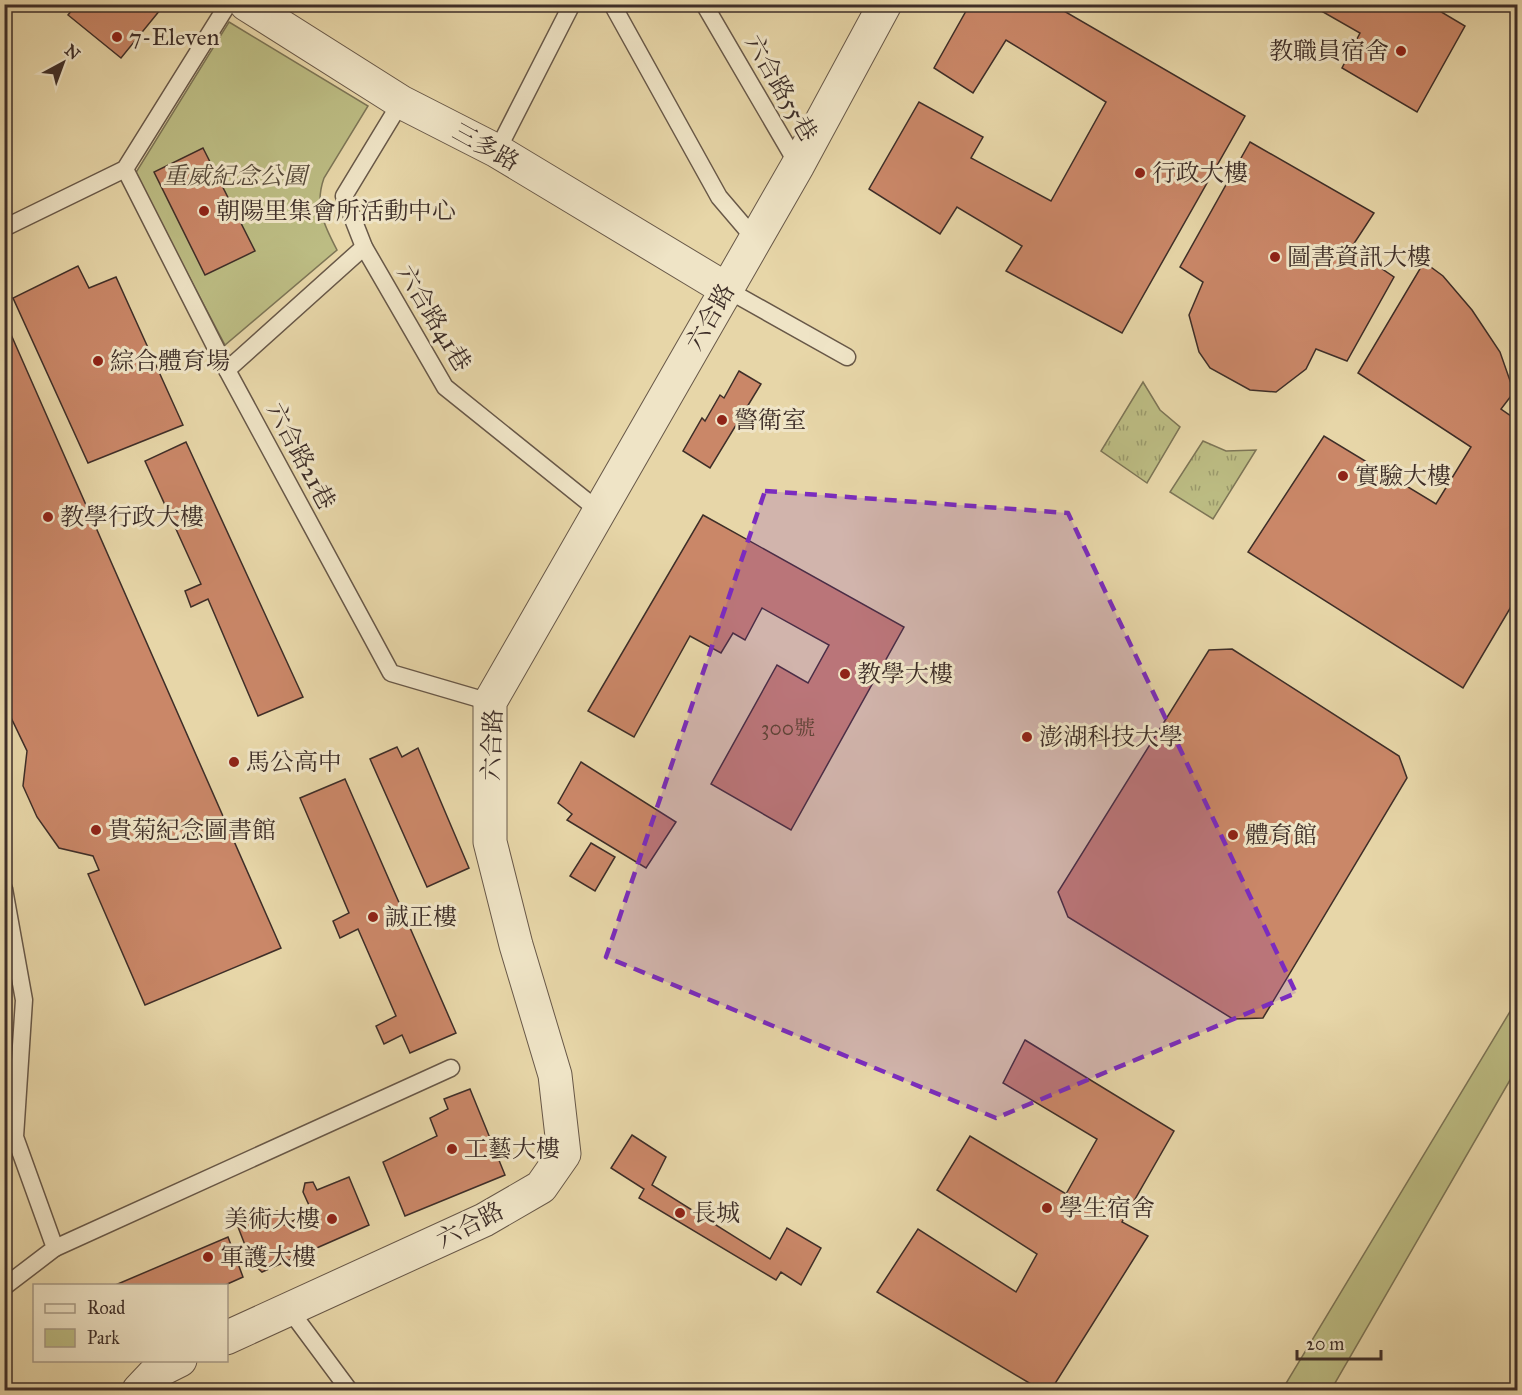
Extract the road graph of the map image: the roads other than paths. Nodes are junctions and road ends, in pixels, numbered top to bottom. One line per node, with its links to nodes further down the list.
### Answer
1 (228, 4): 10 (lane)
2 (246, 4): 7 (street, 三多路)
3 (572, 4): 8 (lane)
4 (612, 4): 12 (lane)
5 (704, 4): 9 (lane, 六合路55巷)
6 (885, 4): 9 (street, 六合路)
7 (401, 102): 8 (street, 三多路); 13 (lane, 六合路41巷)
8 (497, 151): 14 (street, 三多路)
9 (798, 165): 12 (street, 六合路)
10 (125, 169): 11 (lane); 16 (lane, 六合路21巷)
11 (4, 228)
12 (754, 238): 14 (street, 六合路)
13 (364, 248): 16 (lane); 17 (lane, 六合路41巷)
14 (726, 289): 15 (lane); 17 (street, 六合路)
15 (847, 357)
16 (227, 370): 18 (lane, 六合路21巷)
17 (599, 511): 18 (street, 六合路)
18 (490, 702): 23 (street, 六合路)
19 (4, 889): 21 (lane)
20 (451, 1068): 21 (lane)
21 (55, 1248): 22 (lane)
22 (4, 1287)
23 (289, 1309): 24 (street, 六合路); 27 (lane)
24 (228, 1337)
25 (176, 1362): 26 (street)
26 (139, 1390)
27 (349, 1390)

